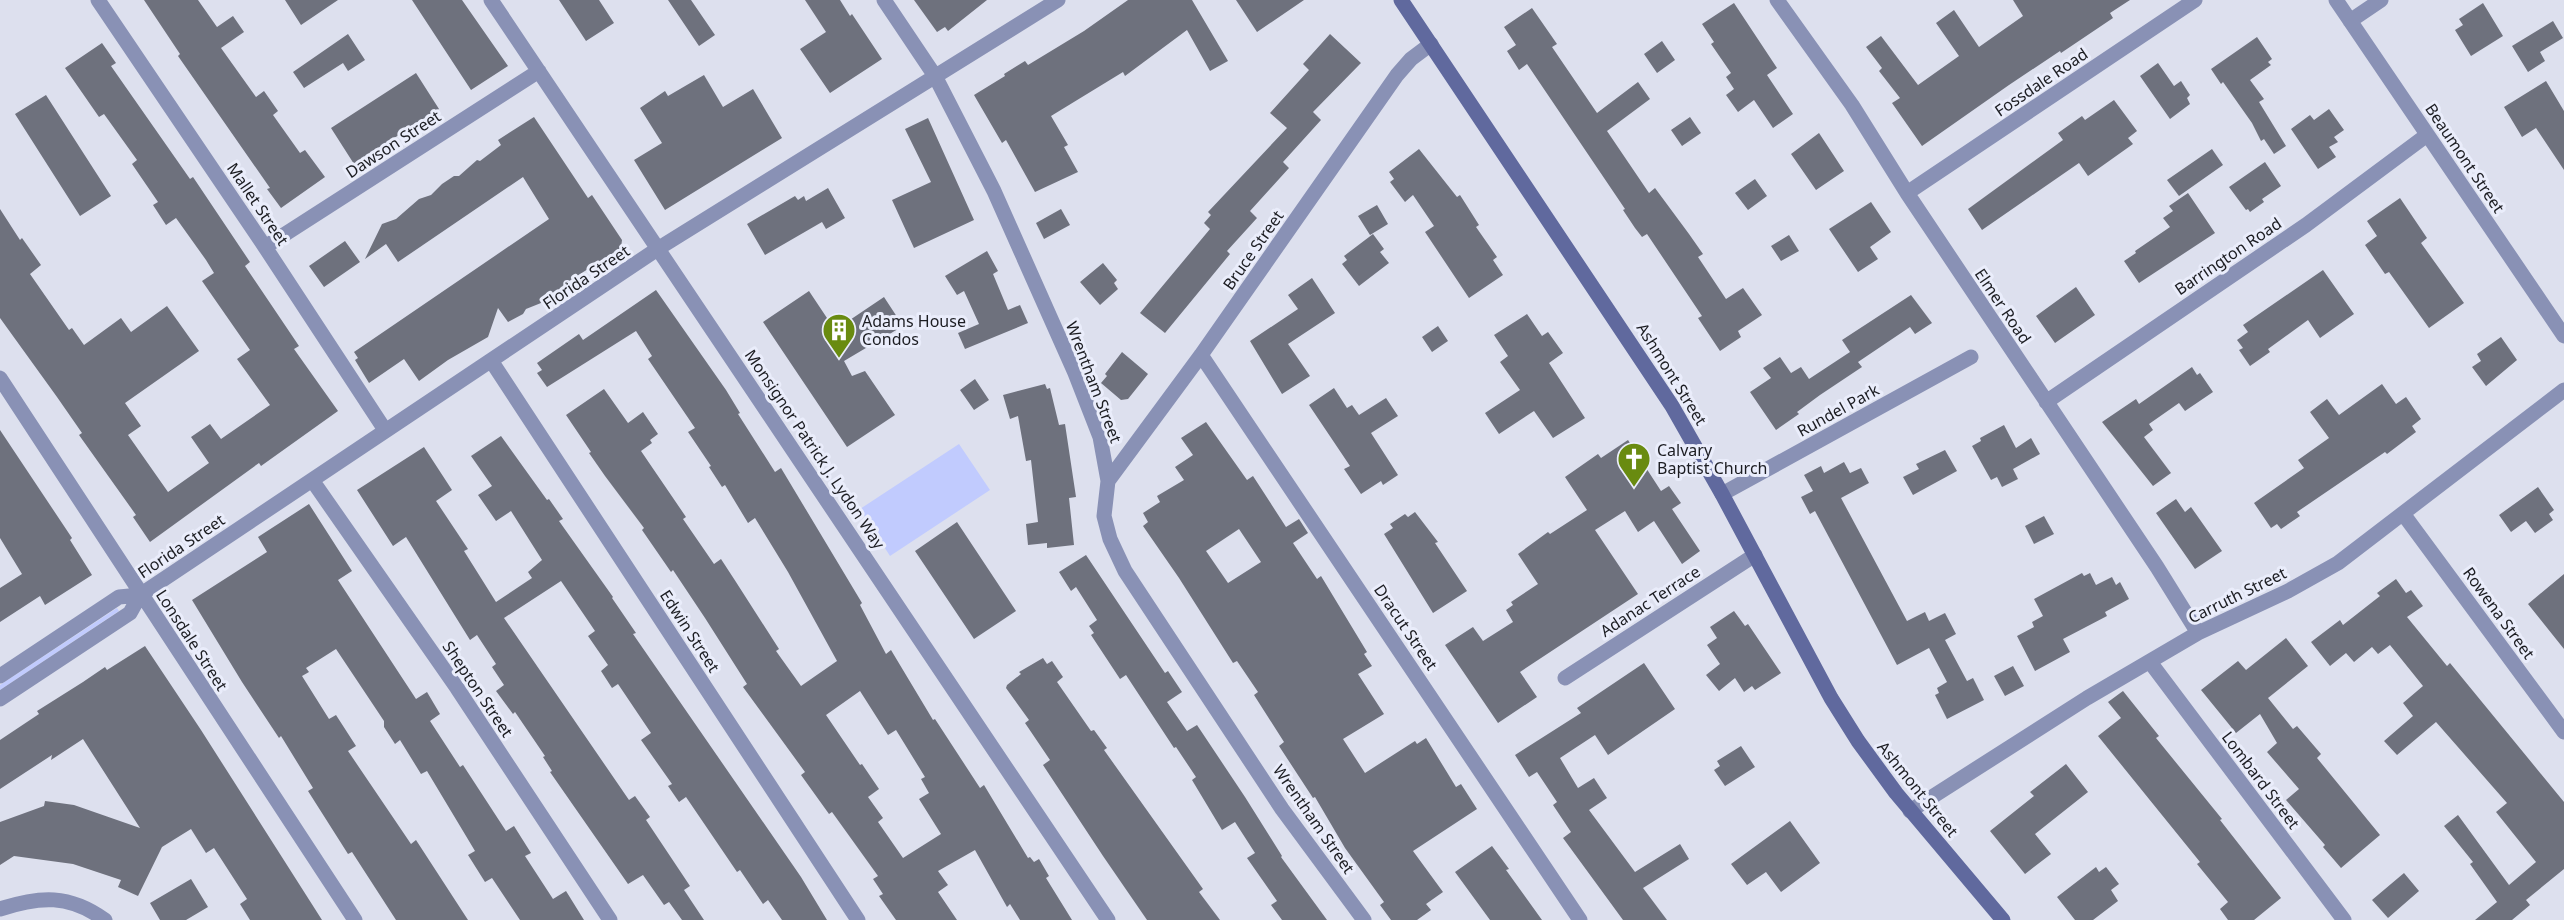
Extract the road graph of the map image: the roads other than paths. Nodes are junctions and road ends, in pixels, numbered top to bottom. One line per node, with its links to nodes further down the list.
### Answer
1 (98, 0): 16 (street, Mallet Street)
2 (491, 0): 12 (street, Monsignor Patrick J. Lydon Way)
3 (884, 0): 13 (street, Wrentham Street)
4 (1059, 0): 13 (street, Florida Street)
5 (1401, 0): 11 (main road, Ashmont Street)
6 (1777, 0): 15 (street, Elmer Road)
7 (2195, 0): 15 (street, Fossdale Road)
8 (2336, 0): 10 (street, Beaumont Street)
9 (2381, 0): 10 (street)
10 (2350, 21): 14 (street, Beaumont Street)
11 (1431, 44): 19 (street, Bruce Street); 28 (main road, Ashmont Street)
12 (539, 71): 16 (street, Dawson Street); 17 (street, Monsignor Patrick J. Lydon Way)
13 (934, 76): 17 (street, Florida Street); 27 (street, Wrentham Street)
14 (2427, 135): 18 (street, Beaumont Street); 24 (street, Barrington Road)
15 (1906, 194): 24 (street, Elmer Road)
16 (265, 247): 25 (street, Mallet Street)
17 (659, 248): 21 (street, Florida Street); 44 (street, Monsignor Patrick J. Lydon Way)
18 (2564, 336)
19 (1201, 355): 27 (street, Bruce Street); 46 (street, Dracut Street)
20 (1971, 357): 28 (street, Rundel Park)
21 (492, 362): 25 (street, Florida Street); 43 (street, Edwin Street)
22 (0, 378): 31 (street, Lonsdale Street)
23 (2564, 390): 29 (street, Carruth Street)
24 (2046, 402): 32 (street, Elmer Road)
25 (385, 430): 26 (street, Florida Street)
26 (312, 480): 31 (street, Florida Street); 42 (street, Shepton Street)
27 (1108, 481): 45 (street, Wrentham Street)
28 (1722, 494): 30 (main road, Ashmont Street)
29 (2404, 515): 32 (street, Carruth Street); 37 (street, Rowena Street)
30 (1755, 555): 35 (street, Adanac Terrace); 38 (main road, Ashmont Street)
31 (140, 595): 34 (street, Florida Street); 36 (street, Florida Street); 41 (street, Lonsdale Street)
32 (2198, 633): 33 (street, Carruth Street)
33 (2150, 662): 38 (street, Carruth Street); 48 (street, Lombard Street)
34 (0, 676)
35 (1565, 678)
36 (0, 699)
37 (2564, 732)
38 (1910, 811): 47 (main road, Ashmont Street)
39 (0, 909): 40 (street)
40 (105, 920)
41 (355, 920)
42 (610, 920)
43 (858, 920)
44 (1108, 920)
45 (1364, 920)
46 (1581, 920)
47 (2002, 920)
48 (2344, 920)

